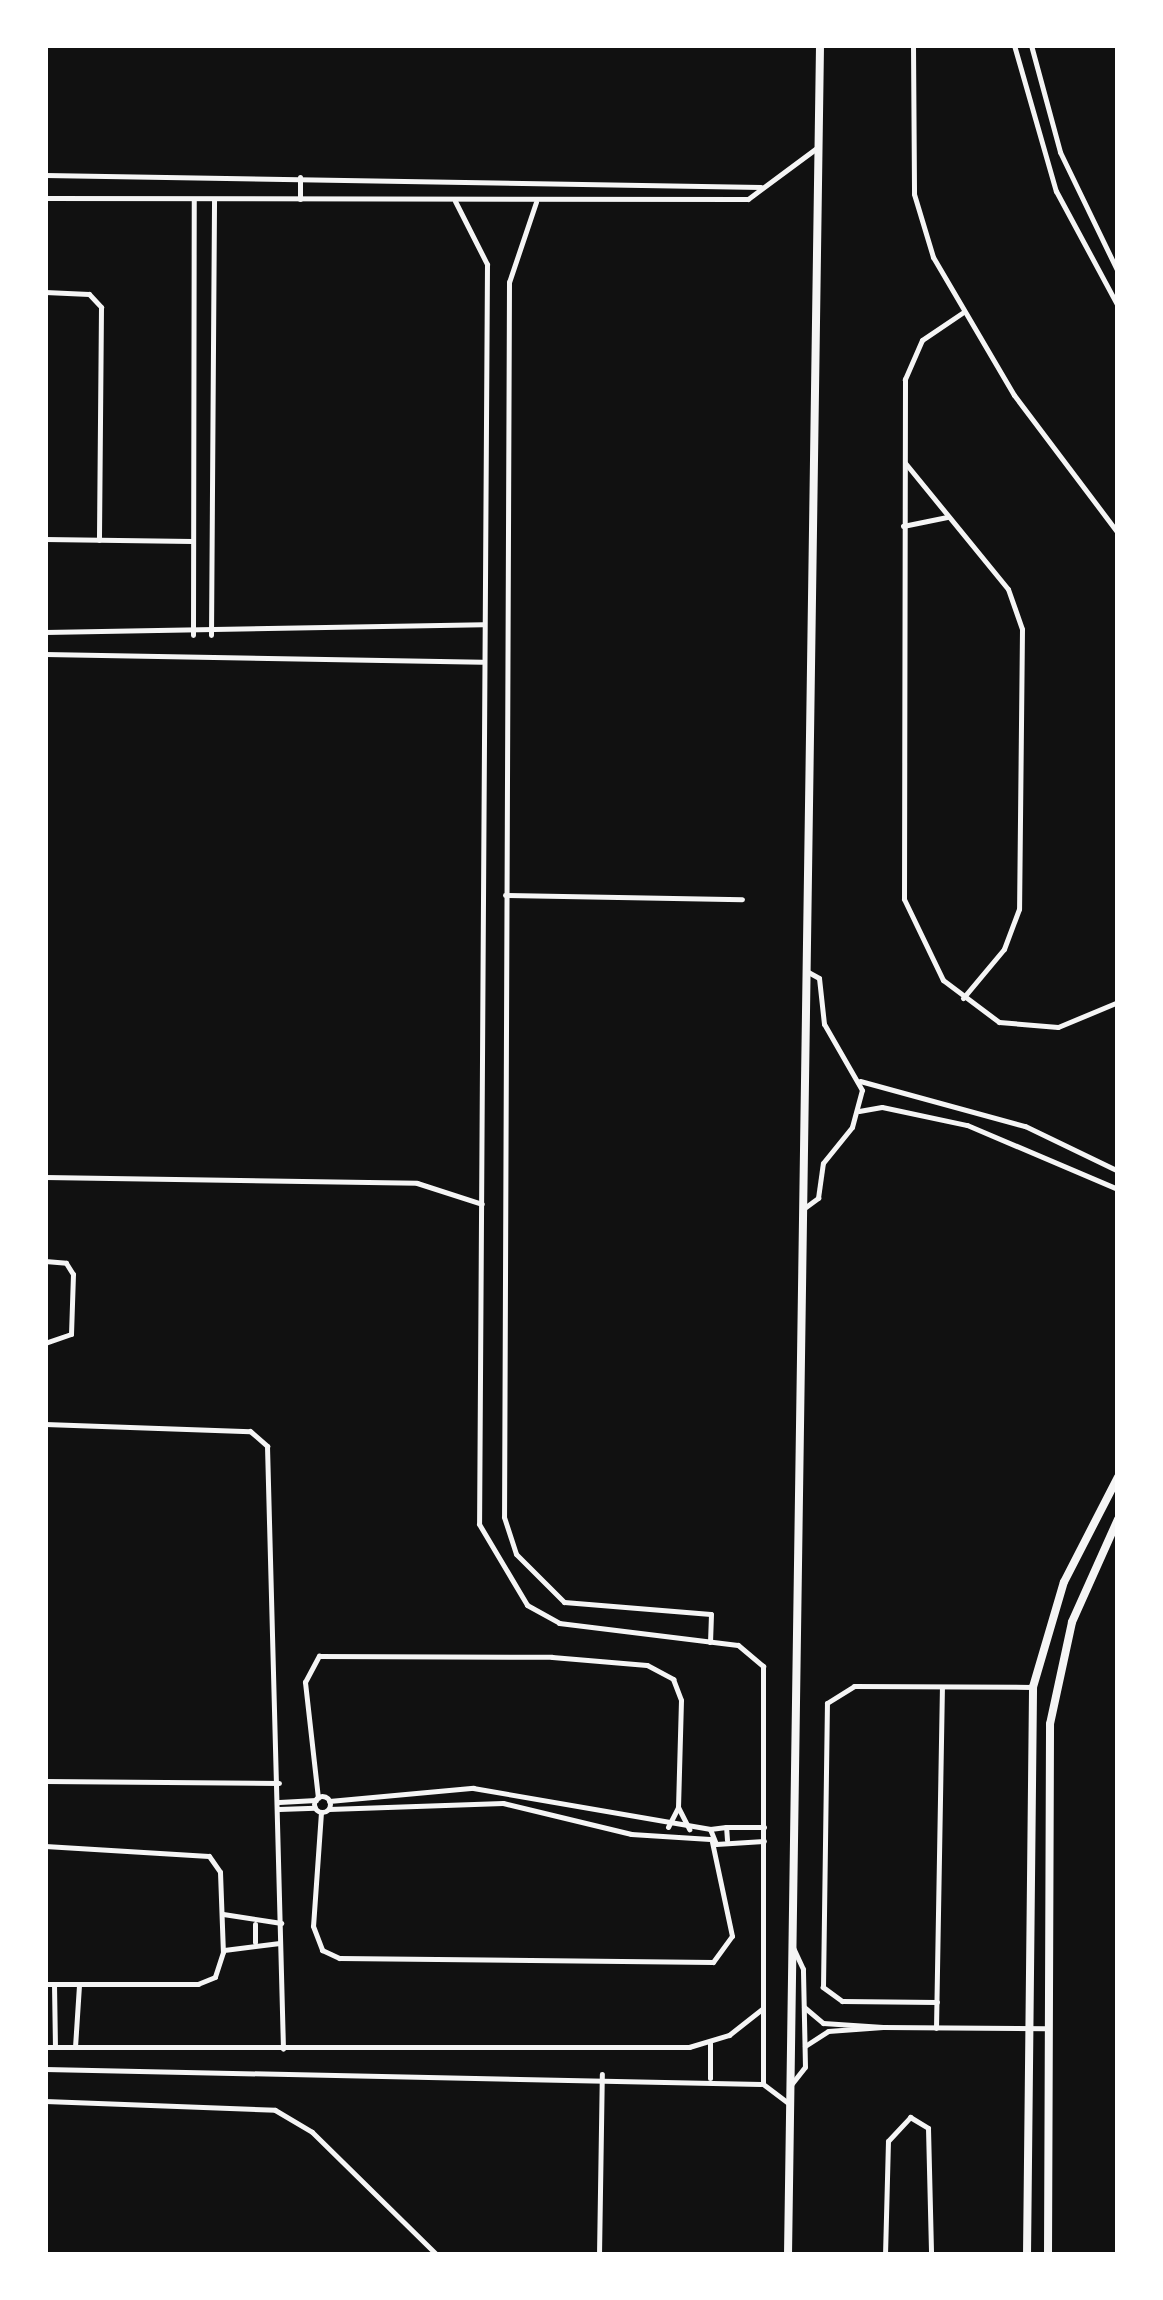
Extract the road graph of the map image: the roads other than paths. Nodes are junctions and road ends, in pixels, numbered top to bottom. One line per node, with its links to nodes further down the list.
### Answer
1 (820, 45): 7 (street)
2 (914, 45): 20 (street)
3 (1014, 45): 6 (street)
4 (1031, 45): 5 (street)
5 (1040, 84): 6 (street); 17 (street)
6 (1024, 88): 19 (street)
7 (820, 147): 10 (street); 36 (street)
8 (45, 174): 9 (street)
9 (300, 177): 10 (street); 13 (street)
10 (761, 188): 16 (street)
11 (45, 198): 12 (street)
12 (194, 199): 14 (street); 27 (street)
13 (300, 199): 14 (street); 15 (street)
14 (214, 200): 31 (street)
15 (455, 201): 16 (street); 28 (street)
16 (536, 202): 34 (street)
17 (1118, 272)
18 (45, 292): 26 (street)
19 (1118, 306)
20 (962, 313): 21 (street); 24 (street)
21 (904, 462): 22 (street); 23 (street)
22 (949, 518): 23 (street); 37 (street)
23 (903, 526): 37 (street)
24 (1118, 533)
25 (45, 539): 26 (street)
26 (100, 540): 27 (street)
27 (192, 542): 30 (street)
28 (483, 624): 31 (street); 33 (street)
29 (45, 632): 30 (street)
30 (194, 635): 31 (street)
31 (211, 635)
32 (45, 654): 33 (street)
33 (483, 662): 44 (street)
34 (505, 895): 35 (street); 51 (street)
35 (742, 899)
36 (806, 972): 39 (street); 45 (street)
37 (962, 998): 38 (street)
38 (1118, 1002)
39 (860, 1081): 40 (street); 41 (street)
40 (859, 1111): 43 (street); 45 (street)
41 (1118, 1171)
42 (45, 1177): 44 (street)
43 (1118, 1189)
44 (482, 1204): 51 (street)
45 (804, 1209): 79 (street)
46 (45, 1261): 47 (street)
47 (45, 1343)
48 (45, 1424): 55 (street)
49 (1118, 1478): 53 (street)
50 (1118, 1519): 91 (street)
51 (710, 1642): 65 (street)
52 (942, 1687): 53 (street); 84 (street); 84 (street)
53 (1033, 1687): 90 (street)
54 (45, 1781): 55 (street)
55 (279, 1783): 60 (street)
56 (502, 1791): 57 (street); 58 (street); 62 (street)
57 (329, 1801): 59 (street); 59 (street)
58 (502, 1803): 59 (street); 68 (street)
59 (320, 1805): 60 (street); 61 (street); 73 (street)
60 (279, 1806): 75 (street)
61 (678, 1807): 64 (street); 66 (street)
62 (633, 1822): 64 (street); 68 (street)
63 (726, 1826): 65 (street); 67 (street); 71 (street)
64 (668, 1827): 66 (street)
65 (764, 1827): 70 (street)
66 (689, 1828): 67 (street)
67 (710, 1829): 69 (street)
68 (631, 1834): 69 (street)
69 (711, 1841): 71 (street); 73 (street)
70 (764, 1841): 71 (street); 86 (street)
71 (724, 1842): 73 (street)
72 (45, 1846): 74 (street)
73 (715, 1862)
74 (221, 1912): 76 (street); 80 (street)
75 (281, 1923): 76 (street); 78 (street)
76 (255, 1924): 77 (street)
77 (255, 1942): 78 (street); 80 (street)
78 (281, 1943): 98 (street)
79 (792, 1947): 85 (street); 103 (street)
80 (223, 1952): 83 (street)
81 (45, 1984): 82 (street)
82 (54, 1984): 83 (street); 96 (street)
83 (78, 1985): 97 (street)
84 (936, 2002): 89 (street)
85 (804, 2006): 87 (street); 94 (street)
86 (764, 2007): 93 (street); 102 (street)
87 (856, 2022): 88 (street); 92 (street)
88 (883, 2027): 89 (street); 92 (street)
89 (936, 2028): 90 (street)
90 (1026, 2028): 91 (street); 111 (street)
91 (1045, 2028): 112 (street)
92 (856, 2032): 94 (street)
93 (710, 2043): 98 (street); 101 (street)
94 (805, 2046): 103 (street)
95 (45, 2047): 96 (street)
96 (55, 2047): 97 (street)
97 (75, 2047): 98 (street)
98 (283, 2049)
99 (45, 2069): 100 (street)
100 (602, 2074): 101 (street); 107 (street)
101 (710, 2078): 102 (street)
102 (763, 2084): 105 (street)
103 (790, 2086): 105 (street)
104 (45, 2101): 106 (street)
105 (790, 2104): 108 (street)
106 (437, 2255)
107 (599, 2255)
108 (788, 2255)
109 (886, 2255): 110 (street)
110 (930, 2255)
111 (1027, 2255)
112 (1048, 2255)

